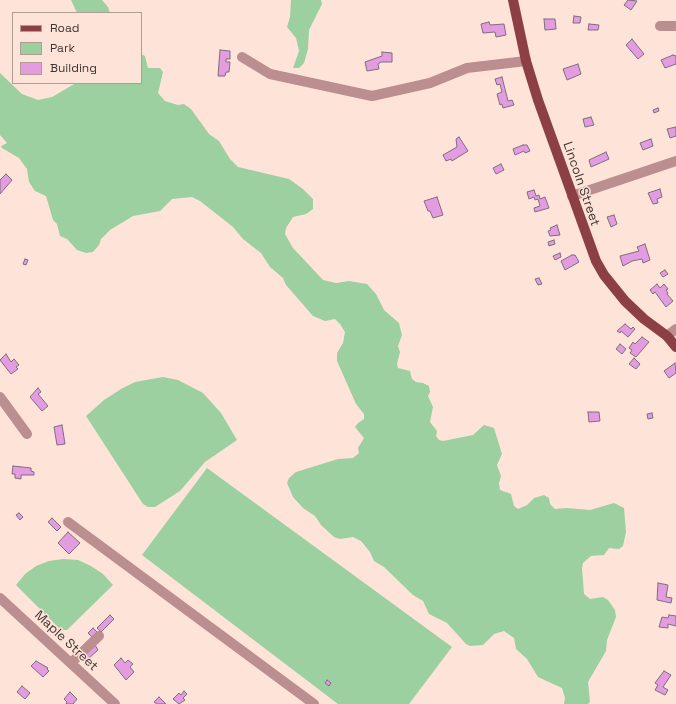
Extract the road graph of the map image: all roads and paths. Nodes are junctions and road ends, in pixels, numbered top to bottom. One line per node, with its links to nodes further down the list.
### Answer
1 (513, 0): 5 (main road, Lincoln Street)
2 (660, 26): 3 (street)
3 (676, 26)
4 (242, 57): 5 (street)
5 (526, 61): 7 (main road, Lincoln Street)
6 (676, 161): 7 (street)
7 (572, 196): 9 (main road, Lincoln Street)
8 (676, 329): 9 (street)
9 (667, 336): 10 (main road, Lincoln Street)
10 (676, 347)
11 (1, 402): 12 (street)
12 (27, 434)
13 (68, 522): 18 (street)
14 (0, 598): 16 (street, Maple Street)
15 (99, 636): 16 (street)
16 (71, 663): 17 (street, Maple Street)
17 (115, 704)
18 (314, 704)

